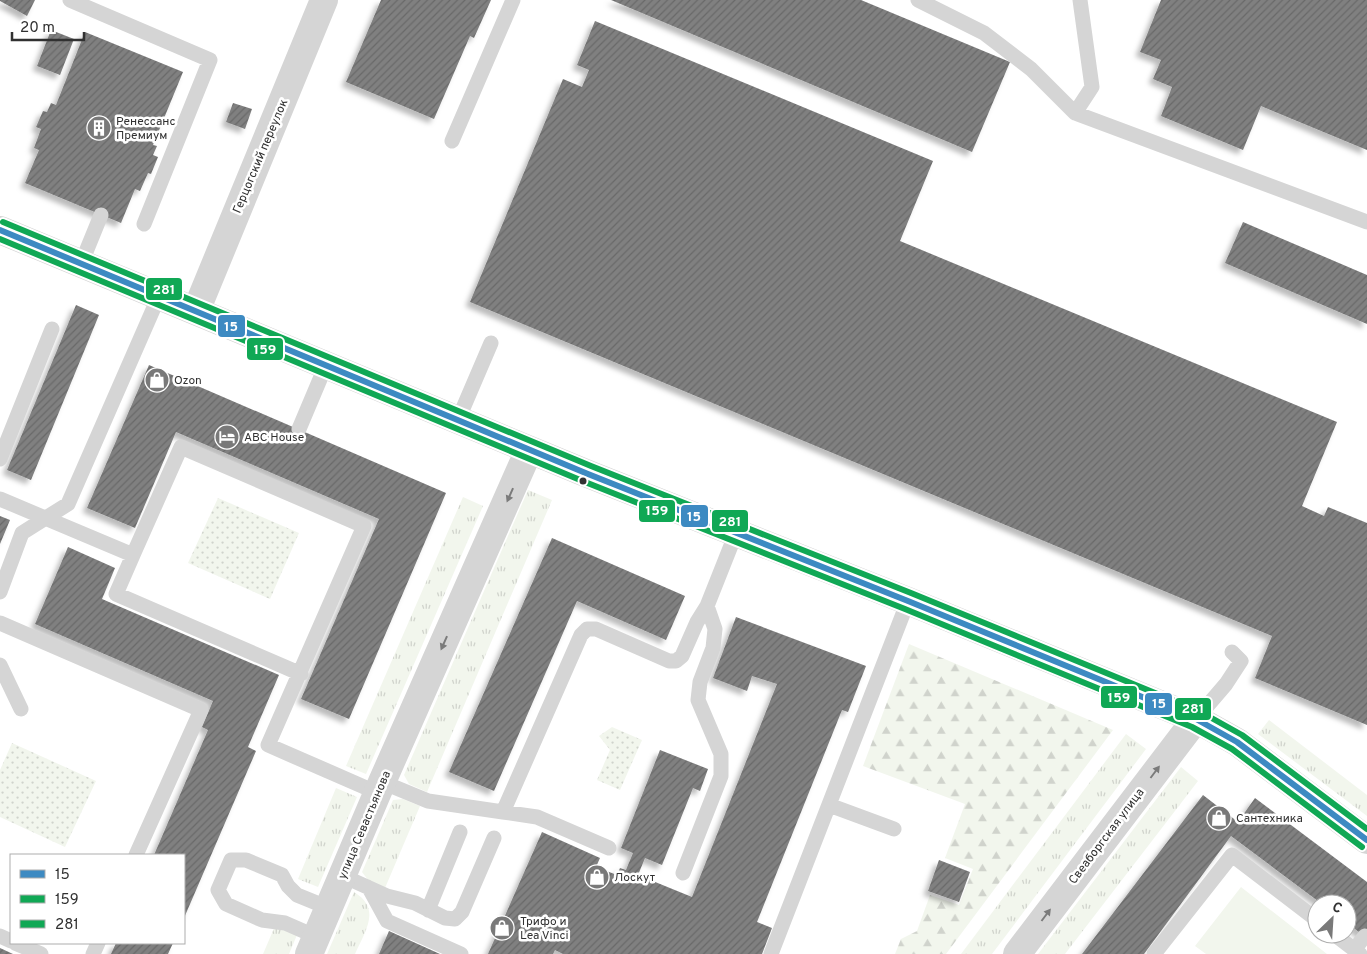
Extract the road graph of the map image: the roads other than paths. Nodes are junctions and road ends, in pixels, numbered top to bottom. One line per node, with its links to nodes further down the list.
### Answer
1 (70, 0): 10 (lane)
2 (324, 0): 14 (street, Герцогский переулок)
3 (513, 0): 7 (lane)
4 (918, 0): 6 (lane)
5 (1080, 0): 6 (lane)
6 (1075, 113): 9 (lane)
7 (452, 141)
8 (101, 215): 12 (lane)
9 (1367, 222)
10 (144, 224)
11 (0, 230): 12 (street)
12 (81, 264): 13 (street)
13 (159, 296): 14 (street); 23 (lane)
14 (196, 311): 17 (street)
15 (52, 329): 21 (lane)
16 (491, 343): 18 (lane)
17 (326, 365): 18 (street); 19 (lane)
18 (458, 420): 20 (street)
19 (298, 429)
20 (529, 450): 24 (street); 35 (street, улица Севастьянова, one-way to 35)
21 (0, 459)
22 (0, 499): 23 (lane)
23 (46, 518): 25 (lane); 26 (lane)
24 (736, 533): 27 (street); 28 (lane)
25 (133, 555): 32 (lane); 32 (lane)
26 (0, 592)
27 (908, 601): 34 (street); 36 (lane)
28 (707, 606): 37 (lane); 44 (lane)
29 (0, 622): 43 (lane)
30 (1232, 652): 34 (lane)
31 (0, 664): 33 (lane)
32 (301, 674): 35 (lane)
33 (20, 709)
34 (1196, 719): 41 (street); 58 (street, Свеаборгская улица, one-way to 34)
35 (380, 787): 37 (lane); 45 (street, улица Севастьянова)
36 (829, 805): 38 (lane); 57 (lane)
37 (503, 812): 42 (lane)
38 (894, 829)
39 (460, 832): 48 (lane)
40 (494, 838): 48 (lane)
41 (1367, 840)
42 (609, 848)
43 (136, 854)
44 (683, 873)
45 (343, 876): 46 (lane); 47 (street, улица Севастьянова)
46 (368, 888): 48 (lane); 56 (lane)
47 (329, 908): 53 (street, улица Севастьянова); 53 (lane)
48 (428, 910)
49 (1307, 912): 59 (lane)
50 (1365, 936): 54 (lane)
51 (17, 944): 55 (lane)
52 (1347, 944): 54 (lane)
53 (313, 946)
54 (1357, 952)
55 (41, 954)
56 (461, 954)
57 (771, 954)
58 (1016, 954)
59 (1154, 954)

